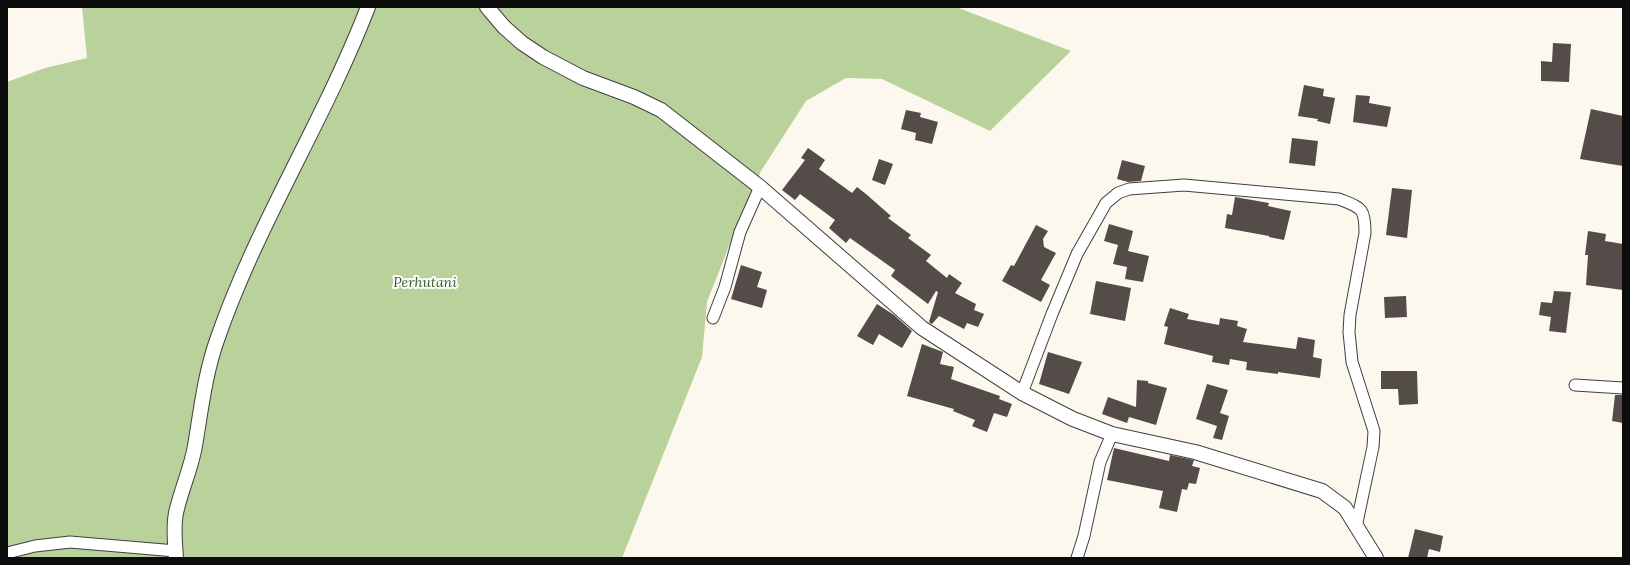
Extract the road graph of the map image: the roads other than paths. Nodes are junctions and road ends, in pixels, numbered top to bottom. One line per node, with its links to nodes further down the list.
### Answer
1 (368, 7): 11 (street)
2 (487, 7): 3 (street)
3 (760, 188): 4 (street); 7 (street)
4 (713, 318)
5 (1575, 386): 6 (street)
6 (1623, 388)
7 (1022, 393): 8 (street); 9 (street)
8 (1112, 434): 9 (street); 12 (street)
9 (1356, 527): 13 (street)
10 (7, 553): 11 (street)
11 (176, 555)
12 (1077, 558)
13 (1376, 558)

